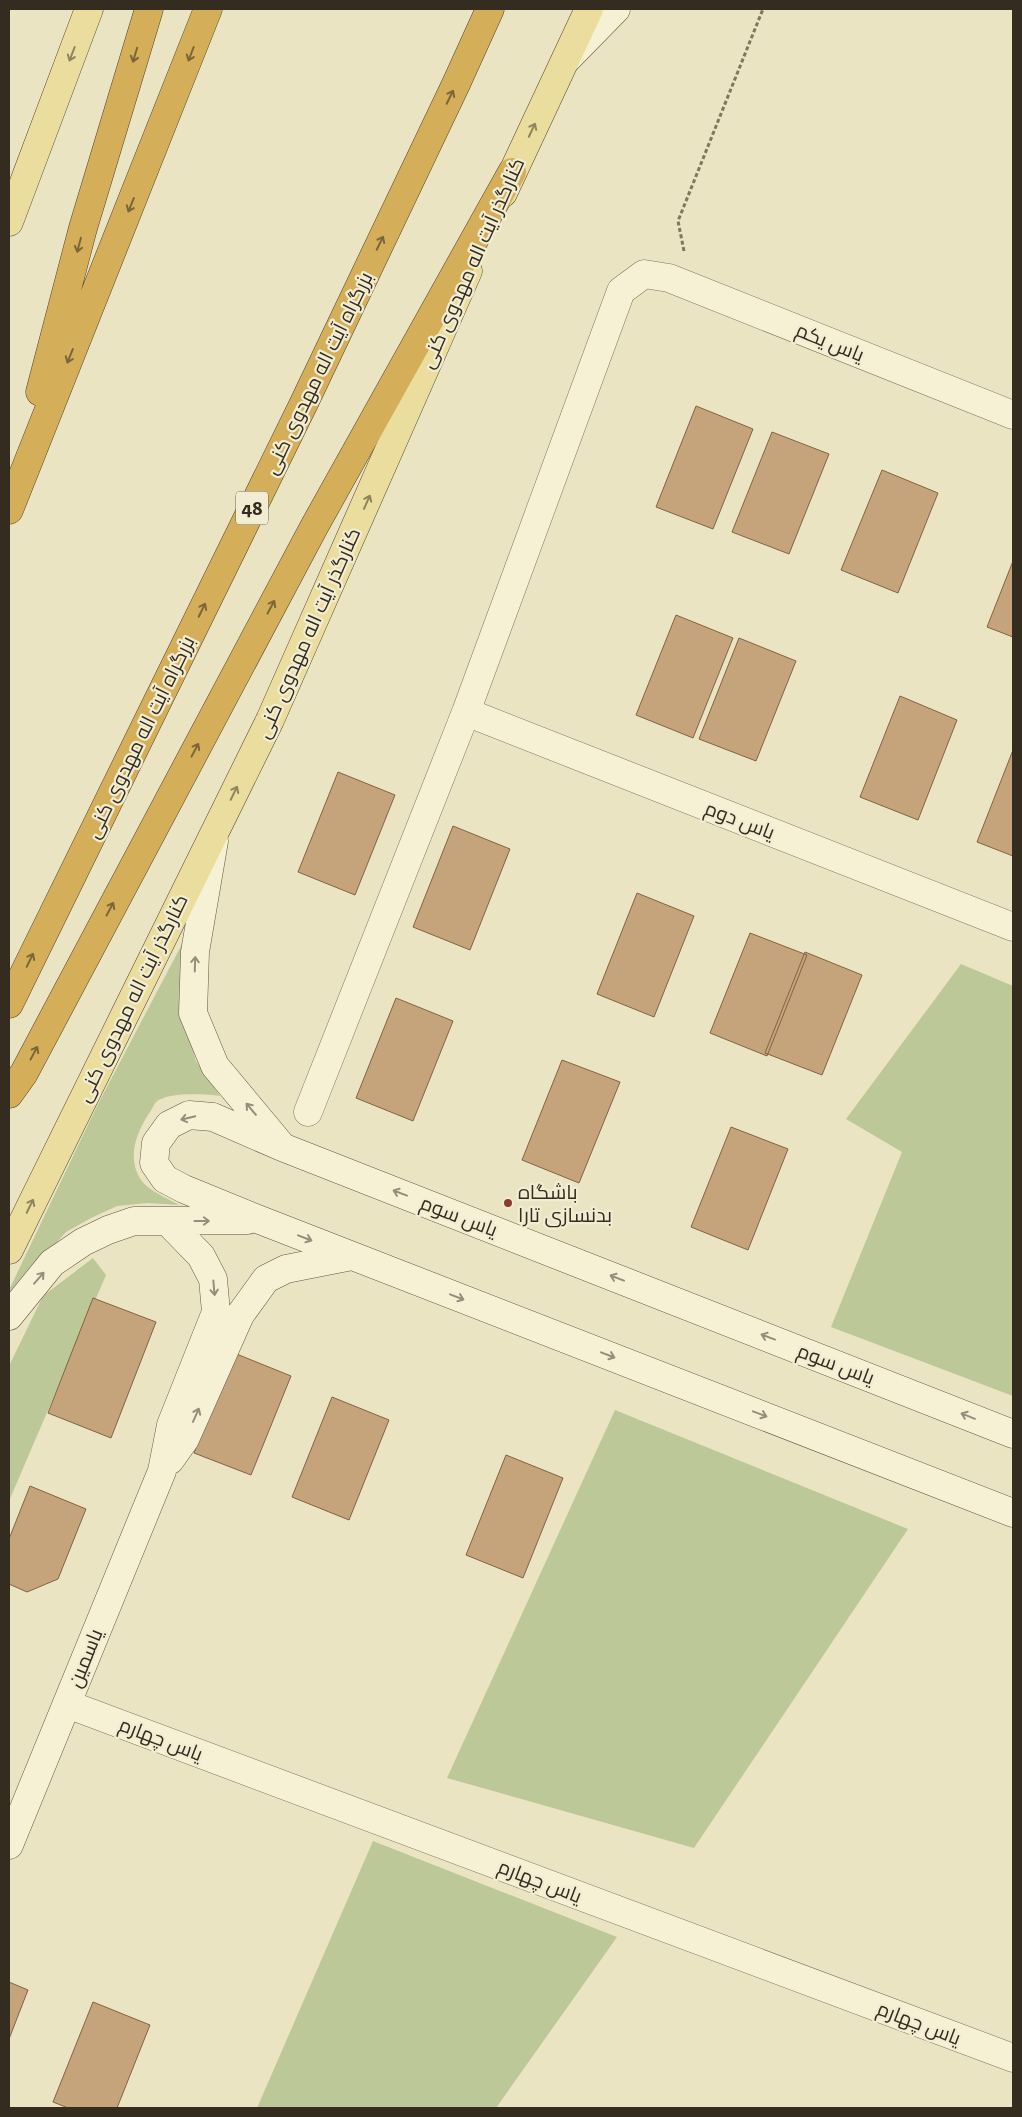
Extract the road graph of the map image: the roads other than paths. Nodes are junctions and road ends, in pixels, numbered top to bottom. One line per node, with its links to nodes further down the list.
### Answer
1 (89, 9): 9 (main road, one-way to 9)
2 (149, 9): 11 (highway, one-way to 11)
3 (208, 9): 11 (highway, one-way to 11)
4 (490, 9): 15 (highway, بزرگراه آیت اله مهدوی کنی / 48, one-way to 4)
5 (589, 9): 7 (main road, کنارگذر آیت اله مهدوی کنی)
6 (616, 9): 7 (street)
7 (564, 62): 8 (main road, کنارگذر آیت اله مهدوی کنی, one-way to 7)
8 (512, 172): 13 (main road, کنارگذر آیت اله مهدوی کنی, one-way to 8); 16 (highway, one-way to 8)
9 (9, 222)
10 (1013, 415): 12 (street, یاس یکم)
11 (11, 505)
12 (466, 712): 14 (street, یاس دوم); 17 (street)
13 (215, 831): 18 (street, یاس سوم, one-way to 13); 21 (main road, کنارگذر آیت اله مهدوی کنی, one-way to 13)
14 (1013, 927)
15 (9, 1004)
16 (9, 1094)
17 (308, 1112)
18 (282, 1147): 19 (street, one-way to 19); 24 (street, یاس سوم, one-way to 18)
19 (260, 1220): 20 (street, one-way to 19); 22 (street, one-way to 22)
20 (167, 1221): 23 (street, one-way to 20); 25 (street, one-way to 25)
21 (9, 1250)
22 (352, 1256): 25 (street, one-way to 22); 26 (street, one-way to 26)
23 (9, 1316)
24 (1013, 1434)
25 (162, 1471): 27 (street, یاسمین)
26 (1013, 1513)
27 (67, 1704): 28 (street, یاسمین); 29 (street, یاس چهارم)
28 (9, 1845)
29 (1013, 2058)

